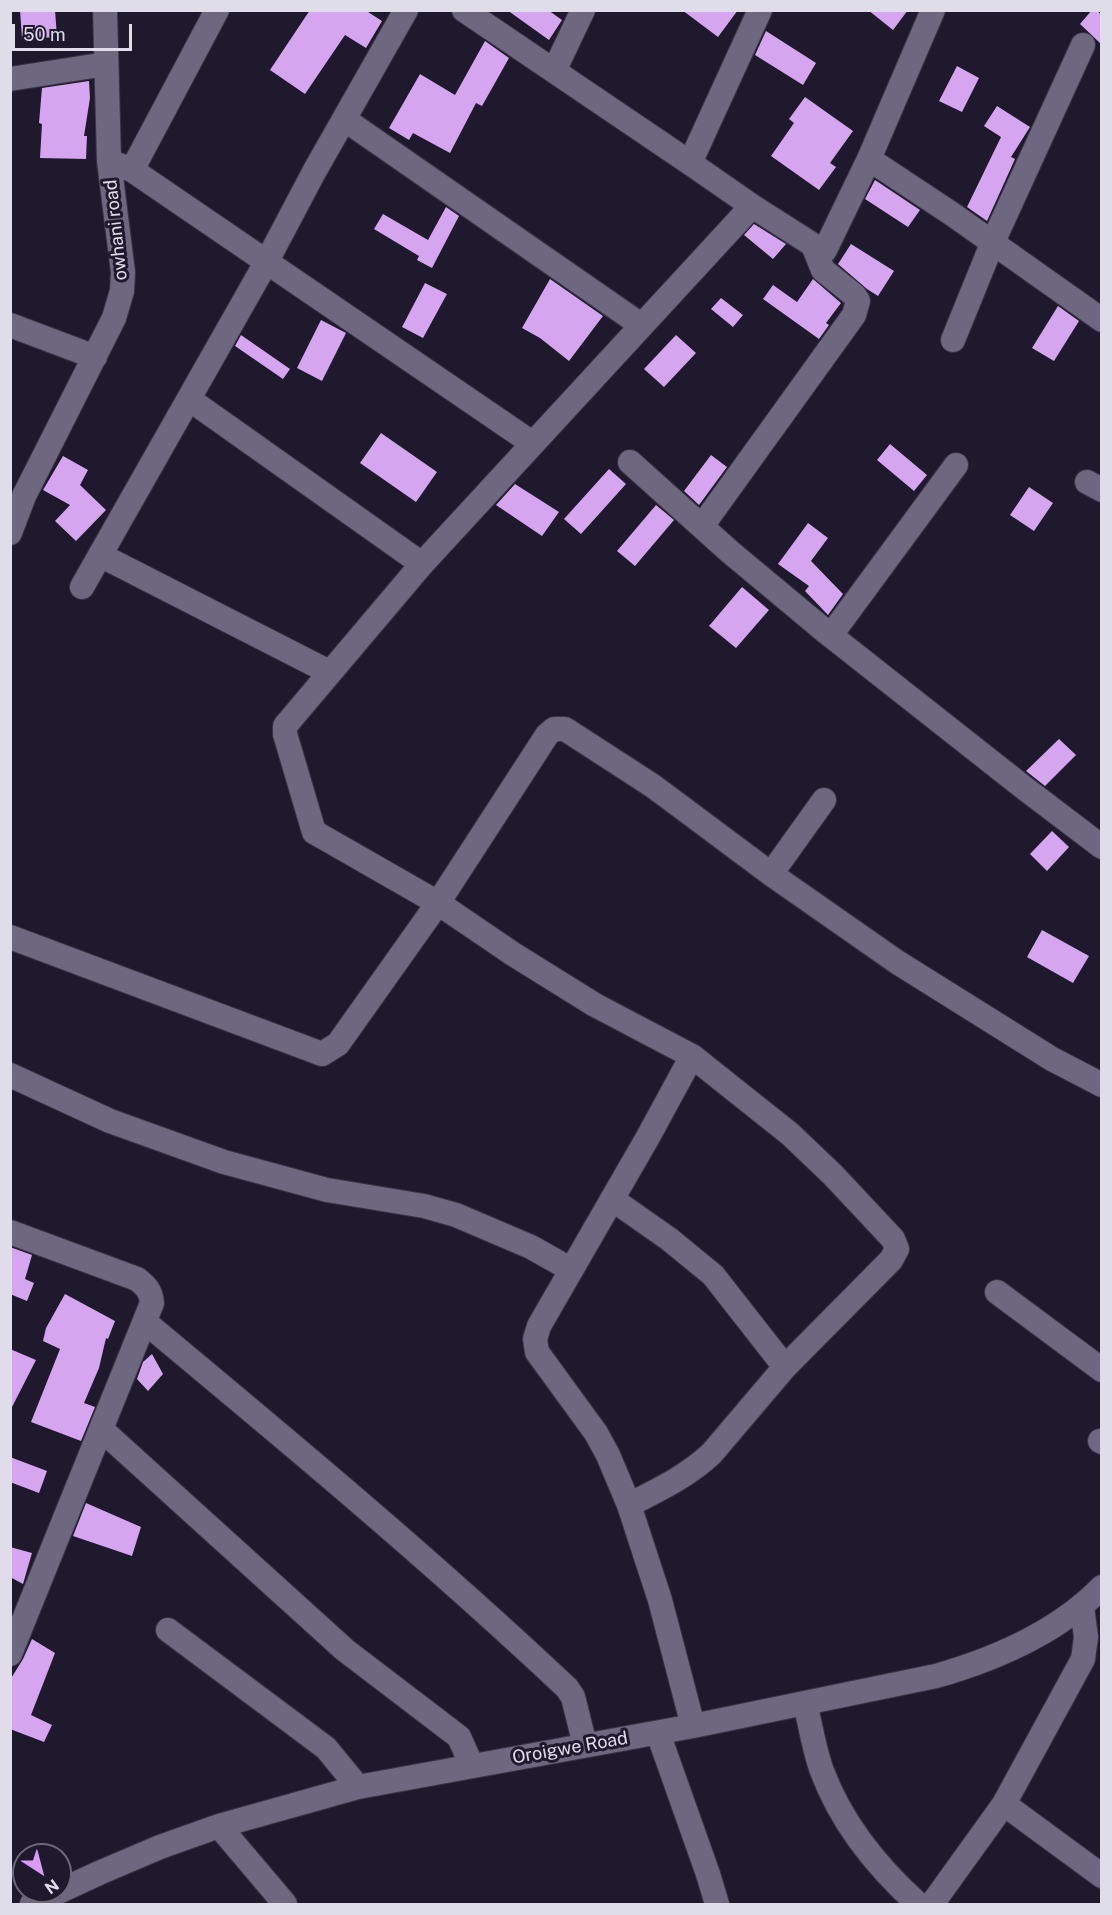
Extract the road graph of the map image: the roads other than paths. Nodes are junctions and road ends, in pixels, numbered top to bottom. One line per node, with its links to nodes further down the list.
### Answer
1 (105, 10): 9 (street, owhani road)
2 (217, 10): 16 (street)
3 (406, 10): 12 (street)
4 (464, 10): 10 (street)
5 (583, 10): 10 (street)
6 (760, 10): 15 (street)
7 (933, 10): 13 (street)
8 (1083, 45): 18 (street)
9 (106, 64): 11 (street); 14 (street, owhani road)
10 (554, 71): 15 (street)
11 (10, 79)
12 (344, 119): 20 (street); 23 (street)
13 (868, 159): 18 (street); 19 (street)
14 (109, 161): 16 (street); 25 (street, owhani road)
15 (690, 163): 17 (street)
16 (132, 170): 20 (street)
17 (752, 206): 19 (street); 23 (street)
18 (992, 244): 21 (street); 24 (street)
19 (813, 245): 30 (street)
20 (267, 261): 26 (street); 27 (street)
21 (1101, 320)
22 (10, 325): 25 (street)
23 (641, 325): 27 (street)
24 (953, 340)
25 (95, 357): 31 (street, owhani road)
26 (189, 399): 32 (street); 33 (street)
27 (532, 443): 33 (street)
28 (630, 462): 30 (street)
29 (956, 465): 35 (street)
30 (702, 526): 35 (street)
31 (10, 533)
32 (100, 555): 34 (street); 36 (street)
33 (422, 564): 36 (street)
34 (82, 586)
35 (831, 635): 38 (street)
36 (329, 672): 40 (street)
37 (824, 800): 39 (street)
38 (1101, 847)
39 (771, 874): 40 (street); 44 (street)
40 (438, 903): 41 (street); 42 (street)
41 (10, 937)
42 (692, 1056): 45 (street); 50 (street)
43 (10, 1075): 47 (street)
44 (1101, 1085)
45 (612, 1199): 47 (street); 50 (street)
46 (10, 1232): 49 (street)
47 (570, 1269): 53 (street)
48 (997, 1292): 51 (street)
49 (145, 1322): 52 (street); 62 (street)
50 (785, 1367): 53 (street)
51 (1101, 1370)
52 (102, 1430): 57 (street); 63 (street)
53 (629, 1505): 60 (street)
54 (1101, 1587): 55 (street, Oroigwe Road)
55 (1082, 1607): 58 (street); 59 (street, Oroigwe Road)
56 (168, 1630): 64 (street)
57 (10, 1654)
58 (1092, 1665): 65 (street)
59 (805, 1704): 60 (street, Oroigwe Road); 71 (street)
60 (693, 1726): 61 (street, Oroigwe Road)
61 (658, 1733): 62 (street, Oroigwe Road); 70 (street)
62 (585, 1745): 63 (street, Oroigwe Road)
63 (472, 1766): 64 (street, Oroigwe Road)
64 (358, 1787): 66 (street, Oroigwe Road)
65 (1004, 1804): 67 (street); 72 (street)
66 (219, 1826): 68 (street, Oroigwe Road); 69 (street)
67 (1101, 1876)
68 (32, 1905)
69 (285, 1905)
70 (717, 1905)
71 (918, 1905)
72 (932, 1905)

